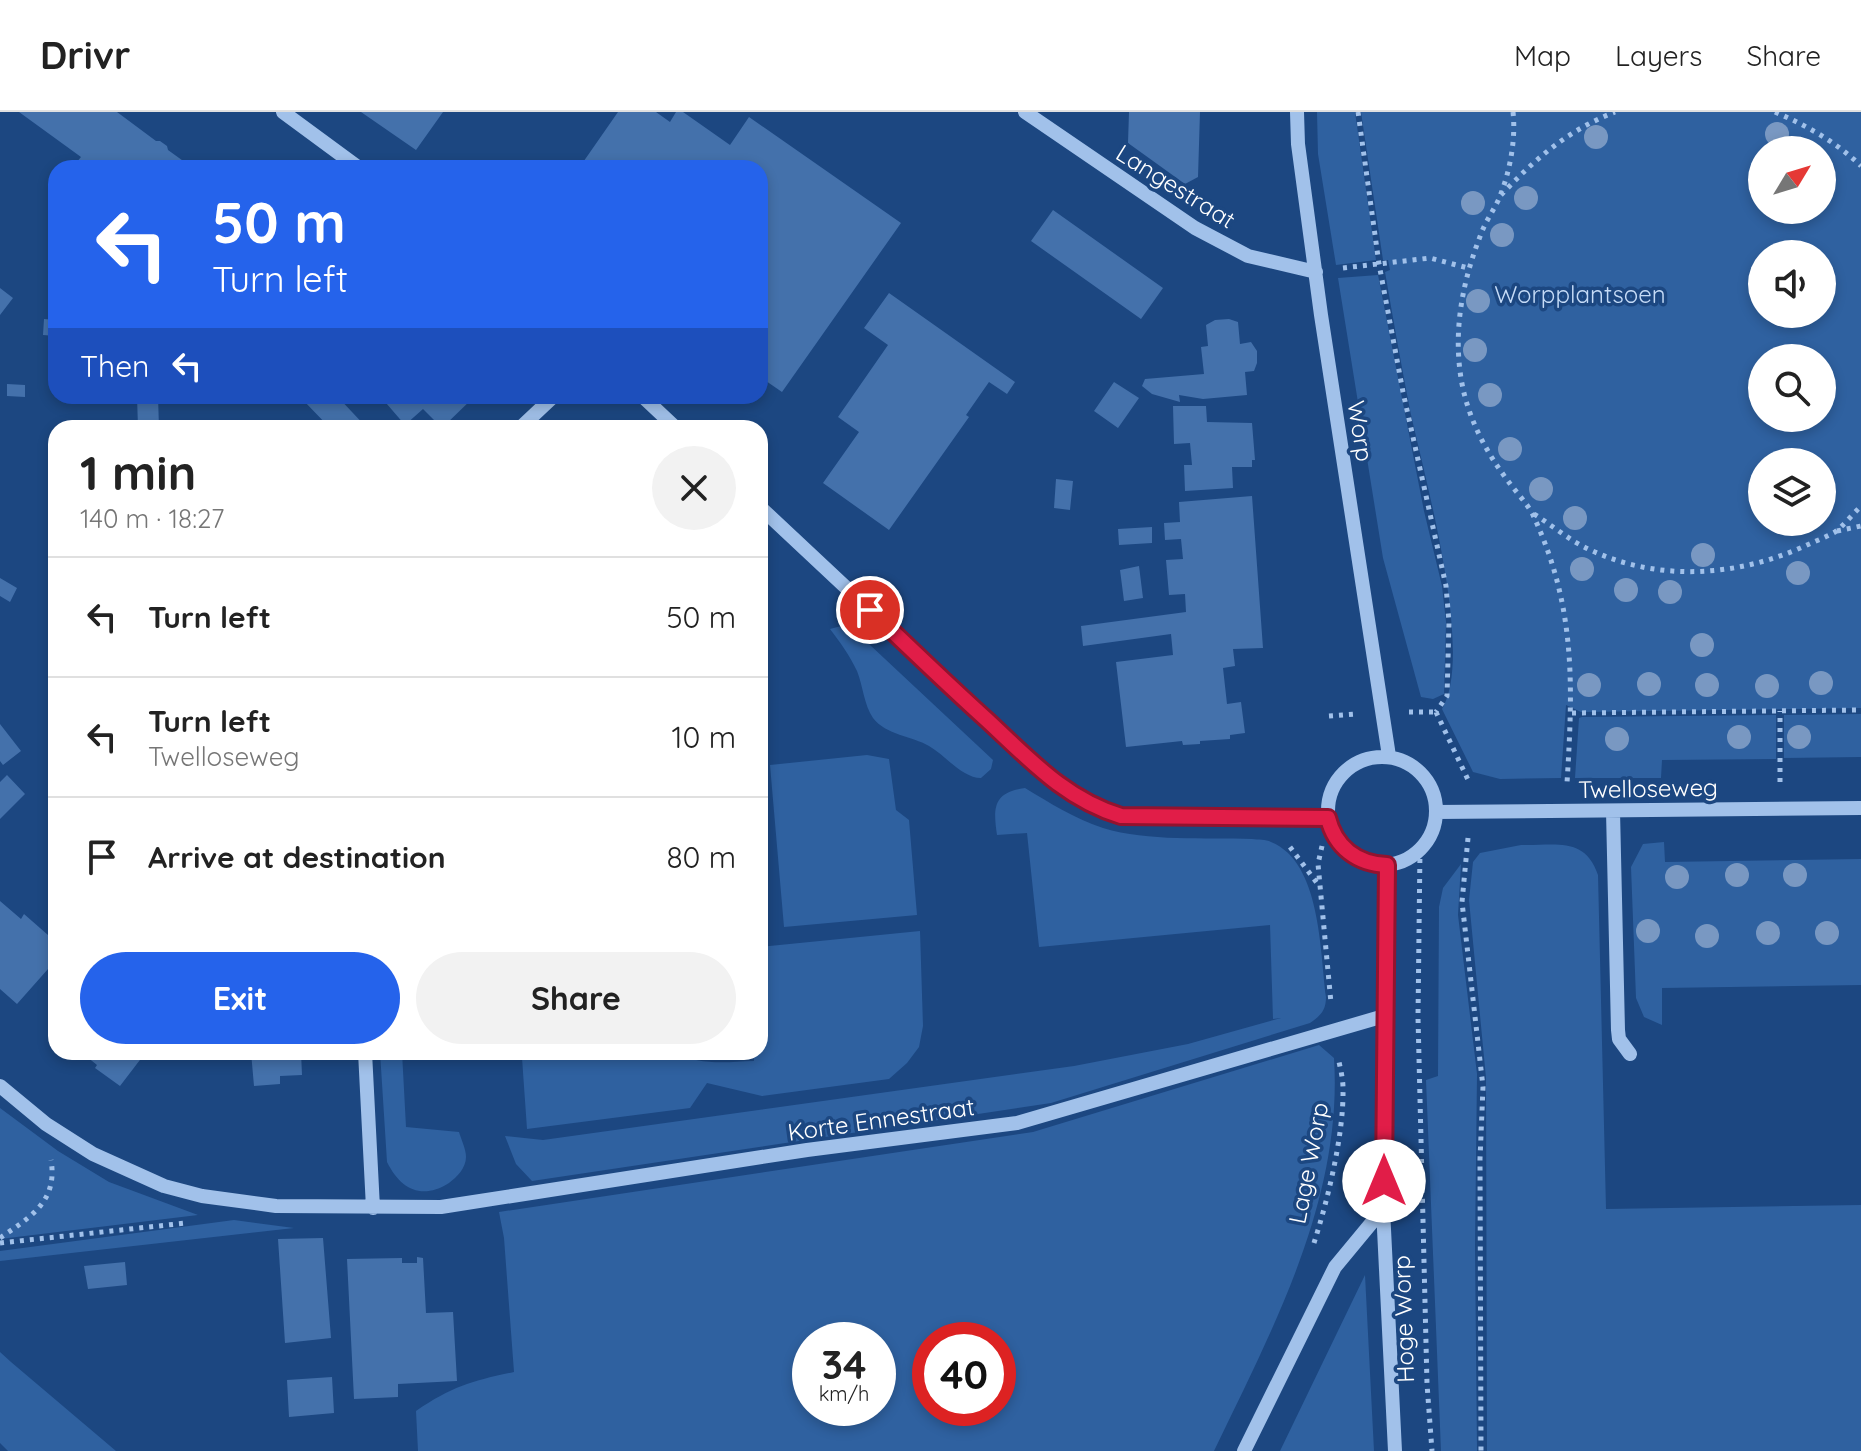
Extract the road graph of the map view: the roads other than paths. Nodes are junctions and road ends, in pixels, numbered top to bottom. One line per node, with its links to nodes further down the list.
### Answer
1 (283, 112): 4 (street)
2 (1025, 112): 5 (street, Langestraat)
3 (1297, 112): 5 (street, Worp)
4 (348, 160)
5 (1316, 272): 11 (street, Worp)
6 (546, 404): 8 (street)
7 (650, 404): 9 (street)
8 (528, 420)
9 (668, 420)
10 (768, 515): 15 (street)
11 (1389, 756): 14 (street); 15 (street)
12 (1861, 808): 13 (street, Twelloseweg)
13 (1613, 811): 14 (street, Twelloseweg); 18 (street)
14 (1436, 812): 16 (street)
15 (1328, 818): 16 (street)
16 (1387, 865): 17 (street, Hoge Worp)
17 (1384, 1016): 21 (street, Korte Ennestraat); 22 (street, Hoge Worp)
18 (1630, 1054)
19 (365, 1060): 21 (street)
20 (0, 1086): 21 (street, Korte Ennestraat)
21 (373, 1208)
22 (1383, 1209): 23 (street); 24 (street, Hoge Worp)
23 (1244, 1451)
24 (1395, 1451)

